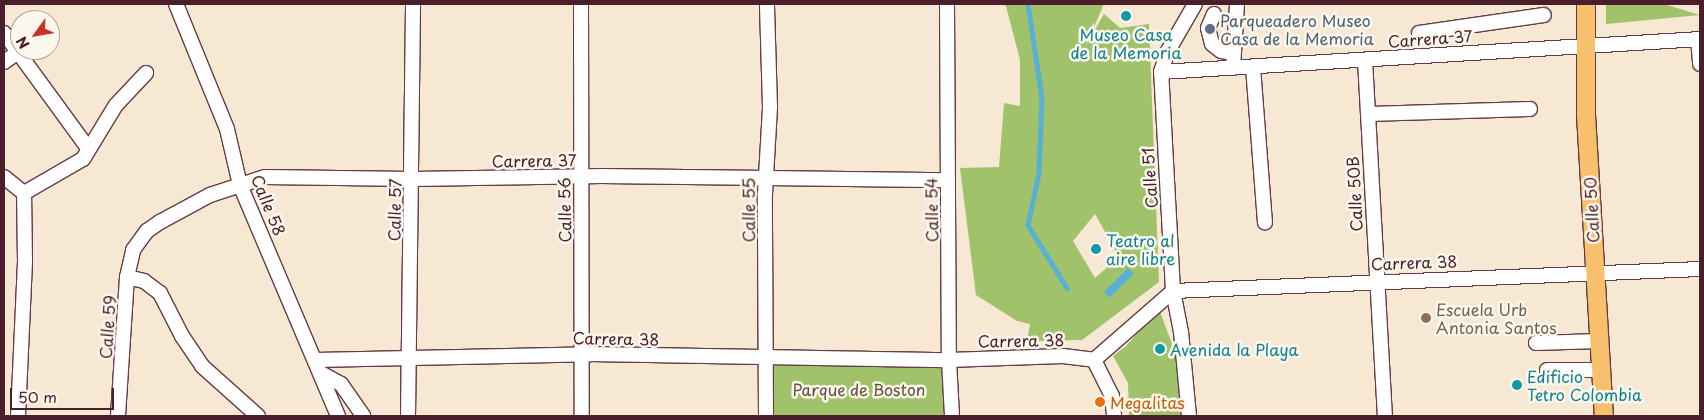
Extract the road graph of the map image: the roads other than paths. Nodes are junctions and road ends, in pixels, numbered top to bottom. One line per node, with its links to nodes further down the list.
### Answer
1 (179, 4): 30 (street, Calle 58)
2 (414, 4): 28 (street, Calle 57)
3 (581, 4): 25 (street, Calle 56)
4 (767, 4): 27 (street, Calle 55)
5 (947, 4): 29 (street, Calle 54)
6 (1194, 4): 20 (street, Calle 51)
7 (1237, 4): 14 (street)
8 (1586, 4): 13 (main road, Calle 50)
9 (1214, 14): 14 (street)
10 (1544, 15): 11 (street)
11 (1419, 34)
12 (1699, 39): 13 (street, Carrera 37); 17 (street)
13 (1586, 46): 16 (street, Carrera 37); 35 (main road, Calle 50)
14 (1234, 54): 19 (street)
15 (22, 60): 24 (street)
16 (1365, 60): 18 (street, Carrera 37); 23 (street, Calle 50B)
17 (1700, 64)
18 (1253, 67): 19 (street, Carrera 37); 32 (street)
19 (1233, 68): 20 (street, Carrera 37)
20 (1161, 72): 38 (street, Calle 51)
21 (146, 73): 24 (street)
22 (1530, 109): 23 (street)
23 (1368, 114): 37 (street, Calle 50B)
24 (87, 147): 31 (street)
25 (581, 176): 27 (street, Carrera 37); 28 (street, Carrera 37); 41 (street, Calle 56)
26 (4, 177): 31 (street)
27 (766, 177): 29 (street, Carrera 37); 43 (street, Calle 55)
28 (412, 179): 30 (street, Carrera 37); 42 (street, Calle 57)
29 (948, 180): 45 (street, Calle 54)
30 (240, 185): 33 (street, Carrera 37); 44 (street, Calle 58)
31 (24, 193): 50 (street)
32 (1265, 223)
33 (138, 241): 36 (street, Calle 59)
34 (1700, 270): 35 (street, Carrera 38)
35 (1594, 272): 37 (street, Carrera 38); 39 (main road, Calle 50)
36 (127, 277): 51 (street, Calle 59); 52 (street)
37 (1376, 280): 38 (street, Carrera 38); 61 (street, Calle 50B)
38 (1173, 291): 46 (street); 60 (street, Calle 51)
39 (1599, 341): 40 (street); 48 (main road, Calle 50)
40 (1536, 343)
41 (583, 355): 42 (street, Carrera 38); 43 (street, Carrera 38); 56 (street, Calle 56)
42 (409, 358): 44 (street, Carrera 38); 55 (street, Calle 57)
43 (766, 358): 45 (street, Carrera 38); 57 (street, Calle 55)
44 (315, 360): 49 (street, Calle 58)
45 (949, 360): 46 (street, Carrera 38); 58 (street, Calle 54)
46 (1094, 360): 59 (street)
47 (1547, 370): 48 (street)
48 (1601, 370): 62 (main road, Calle 50)
49 (321, 373): 53 (street, Calle 58); 54 (street)
50 (18, 416)
51 (118, 416)
52 (258, 416)
53 (338, 416)
54 (363, 416)
55 (408, 416)
56 (582, 416)
57 (766, 416)
58 (952, 416)
59 (1114, 416)
60 (1189, 416)
61 (1385, 416)
62 (1604, 416)

